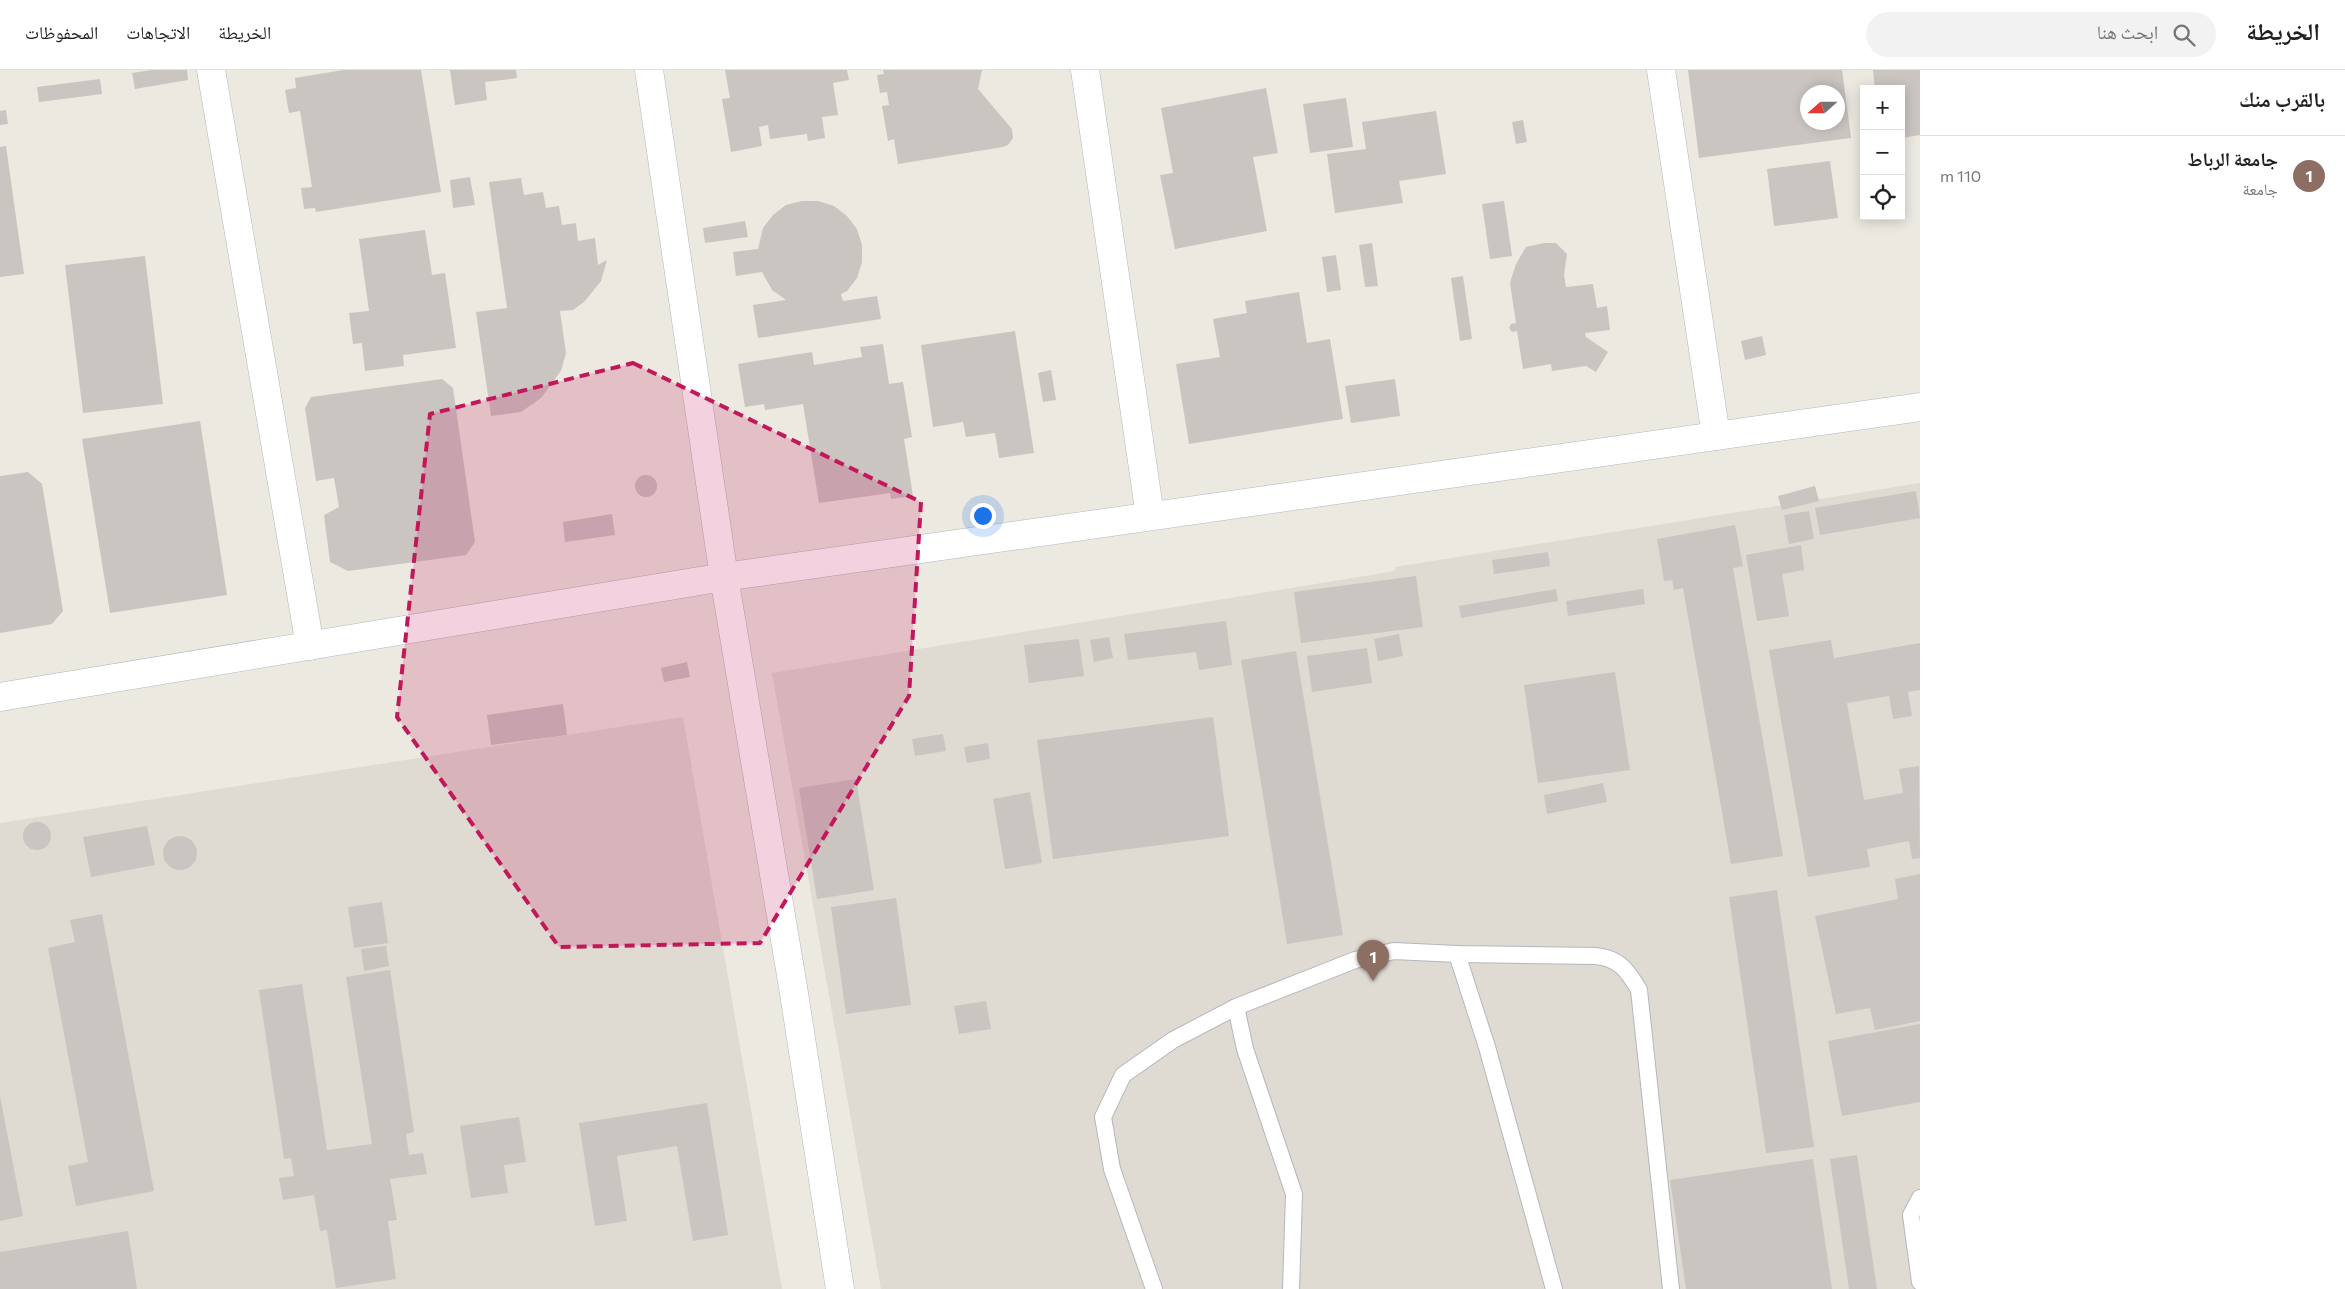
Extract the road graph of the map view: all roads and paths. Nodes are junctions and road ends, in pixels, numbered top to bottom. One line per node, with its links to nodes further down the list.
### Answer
1 (210, 70): 9 (street)
2 (649, 70): 8 (street)
3 (1085, 70): 7 (street)
4 (1662, 70): 6 (street)
5 (1920, 407): 6 (street)
6 (1716, 436): 7 (street)
7 (1150, 516): 8 (street)
8 (724, 577): 9 (street); 15 (street)
9 (310, 646): 10 (street)
10 (0, 697)
11 (1457, 954): 12 (lane); 18 (lane); 19 (lane)
12 (1236, 1007): 16 (lane); 17 (lane)
13 (1920, 1198): 14 (lane)
14 (1920, 1282)
15 (840, 1289)
16 (1154, 1289)
17 (1292, 1289)
18 (1554, 1289)
19 (1671, 1289)

